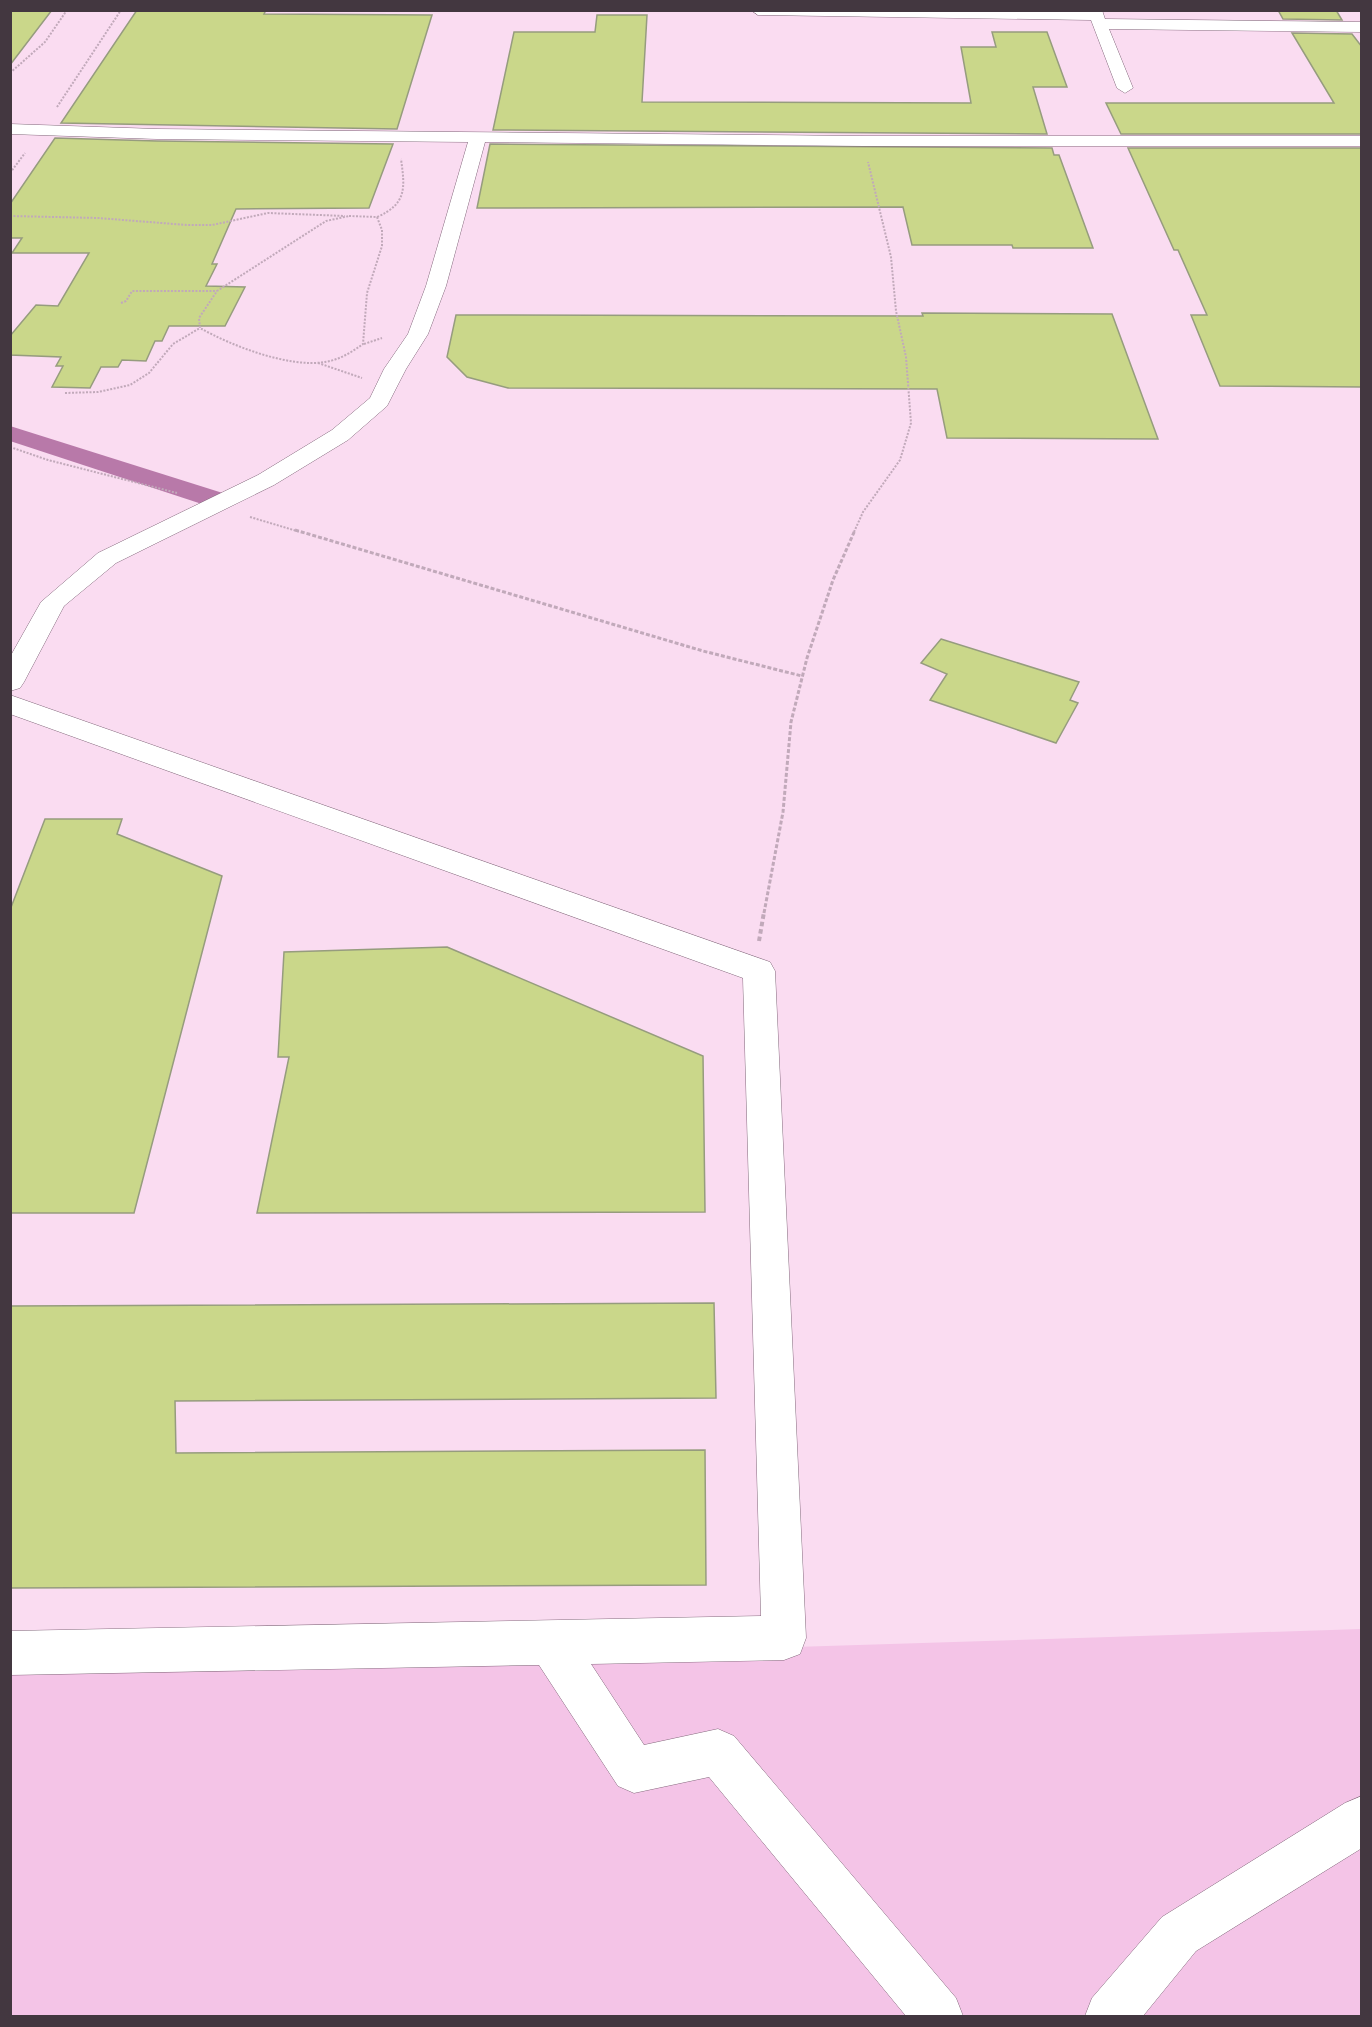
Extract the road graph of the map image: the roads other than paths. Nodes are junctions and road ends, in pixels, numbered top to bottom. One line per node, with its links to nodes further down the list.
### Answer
1 (758, 10): 2 (street)
2 (1097, 17): 3 (street); 4 (street)
3 (1362, 27)
4 (1125, 88)
5 (10, 129): 6 (street)
6 (478, 136): 7 (street); 8 (street)
7 (1362, 141)
8 (10, 682)
9 (10, 704): 10 (street)
10 (551, 1643): 11 (street); 13 (street)
11 (10, 1653)
12 (1362, 1820): 14 (street)
13 (938, 2016)
14 (1110, 2016)

